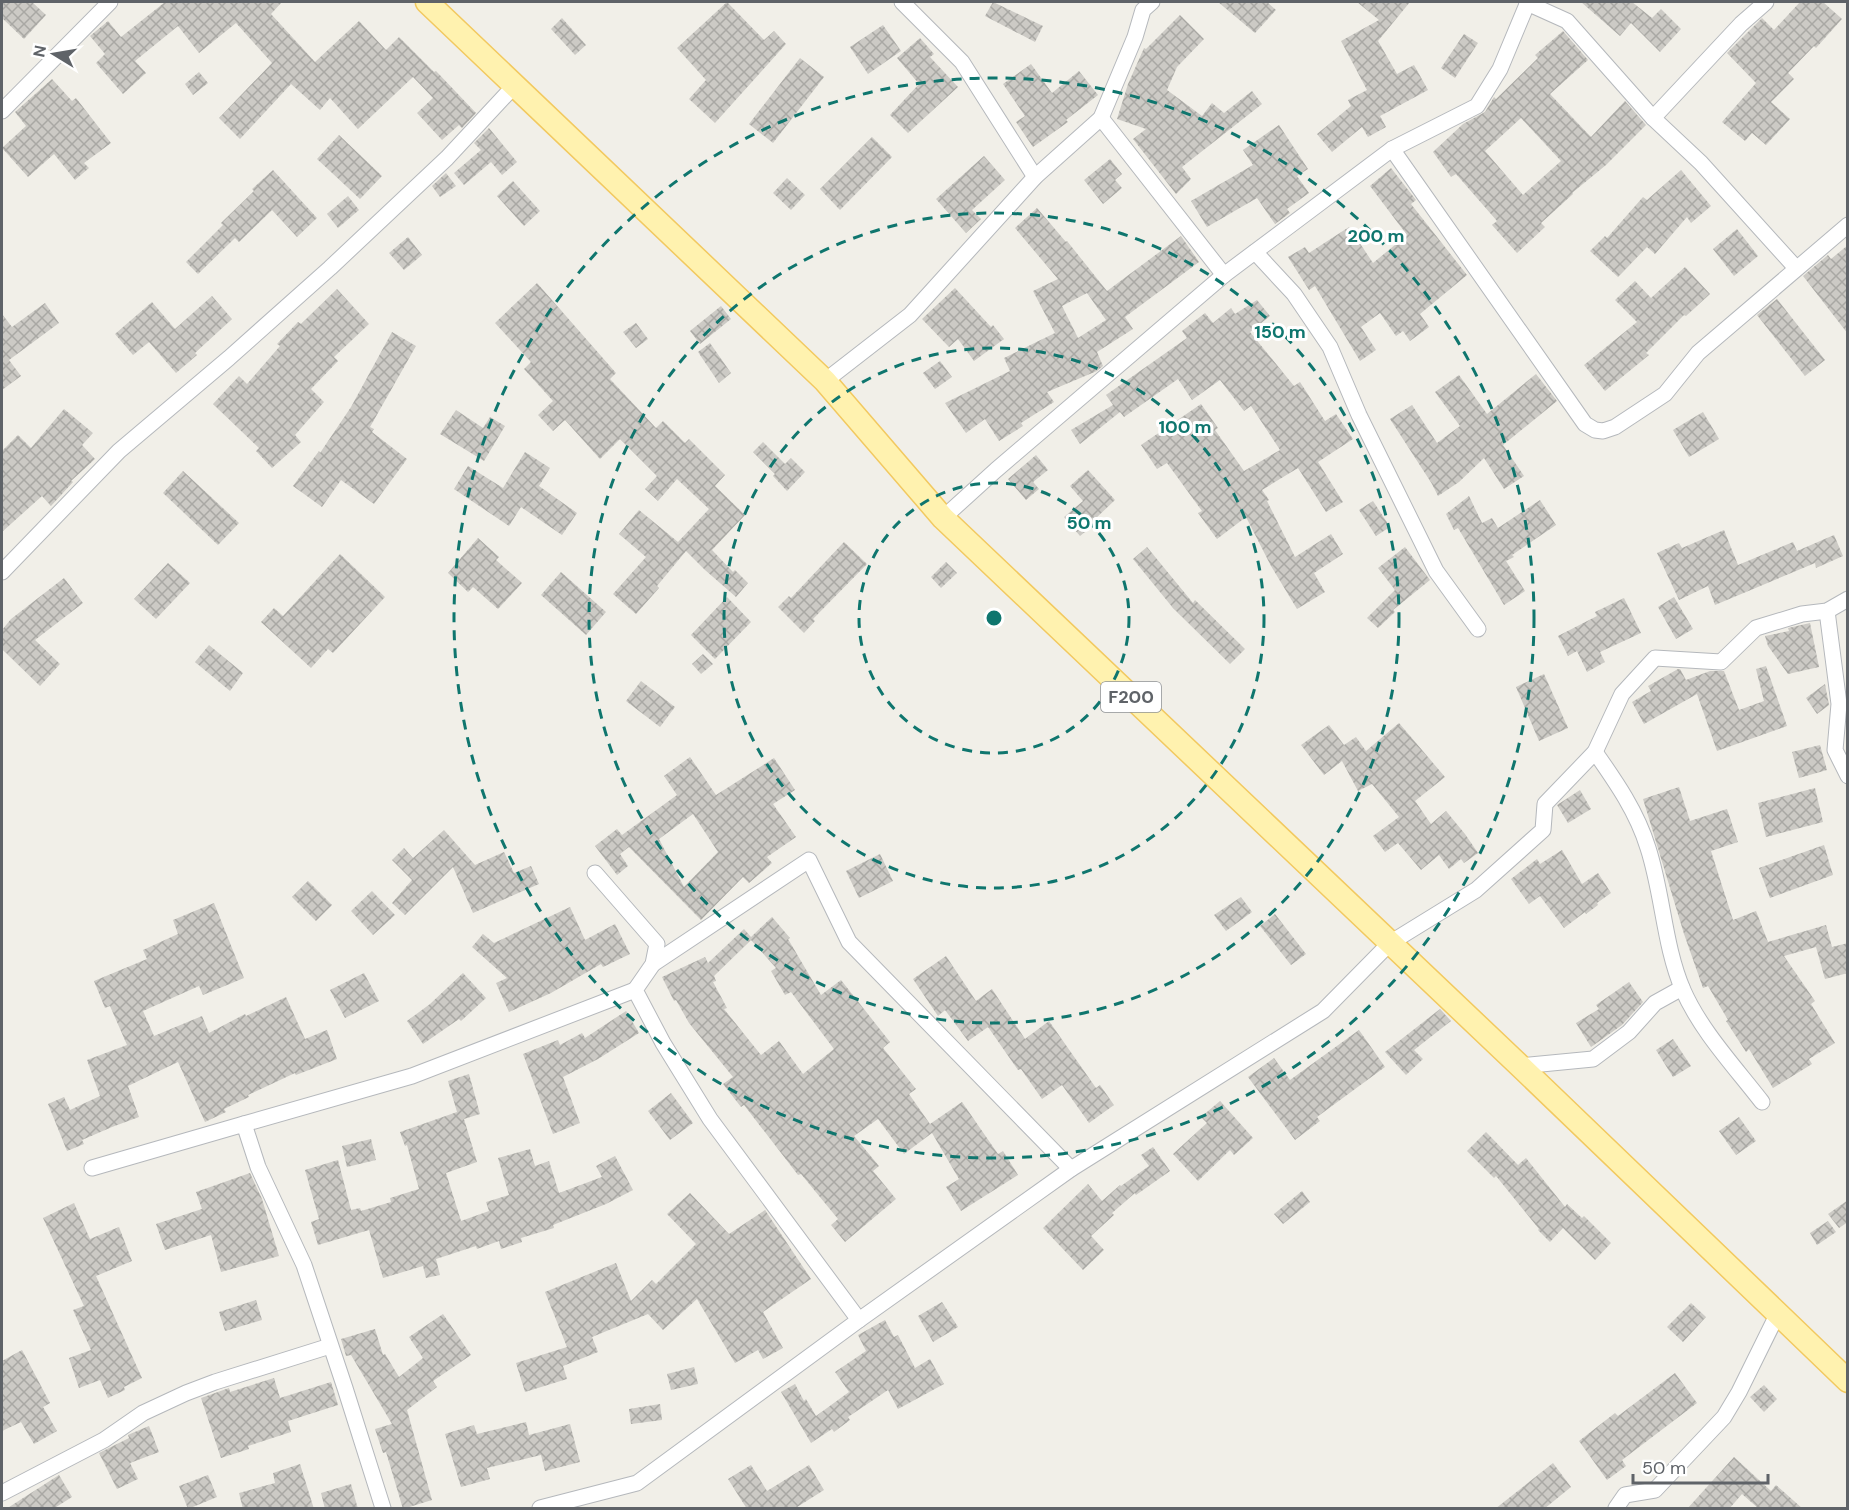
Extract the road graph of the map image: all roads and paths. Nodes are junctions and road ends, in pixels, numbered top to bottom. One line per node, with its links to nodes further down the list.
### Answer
1 (110, 2): 8 (street)
2 (427, 2): 7 (main road, F200)
3 (902, 2): 12 (street)
4 (1152, 2): 9 (street)
5 (1527, 2): 10 (street); 11 (street)
6 (1766, 2): 10 (street)
7 (515, 85): 17 (main road, F200); 19 (street)
8 (2, 111)
9 (1101, 118): 12 (street); 16 (street)
10 (1653, 118): 15 (street)
11 (1392, 149): 14 (street); 15 (street)
12 (1035, 177): 17 (street)
13 (1848, 225): 15 (street)
14 (1255, 252): 16 (street); 22 (street)
15 (1796, 268)
16 (1224, 275): 18 (street)
17 (825, 381): 18 (main road, F200)
18 (943, 518): 26 (main road, F200)
19 (2, 572)
20 (1848, 600): 21 (street)
21 (1827, 611): 23 (street); 24 (street)
22 (1478, 629)
23 (1595, 752): 26 (street); 28 (street)
24 (1848, 776)
25 (596, 873): 27 (street)
26 (1390, 943): 30 (main road, F200); 34 (street)
27 (653, 964): 29 (street); 34 (street)
28 (1682, 988): 30 (street); 31 (street)
29 (634, 990): 32 (street); 36 (street)
30 (1520, 1066): 35 (main road, F200)
31 (1762, 1102)
32 (244, 1124): 33 (street); 37 (street)
33 (92, 1168)
34 (1071, 1169): 36 (street)
35 (1777, 1315): 38 (main road, F200); 42 (street)
36 (859, 1320): 41 (street)
37 (330, 1346): 39 (street); 40 (street)
38 (1848, 1381)
39 (2, 1493)
40 (383, 1509)
41 (540, 1509)
42 (1616, 1509)

